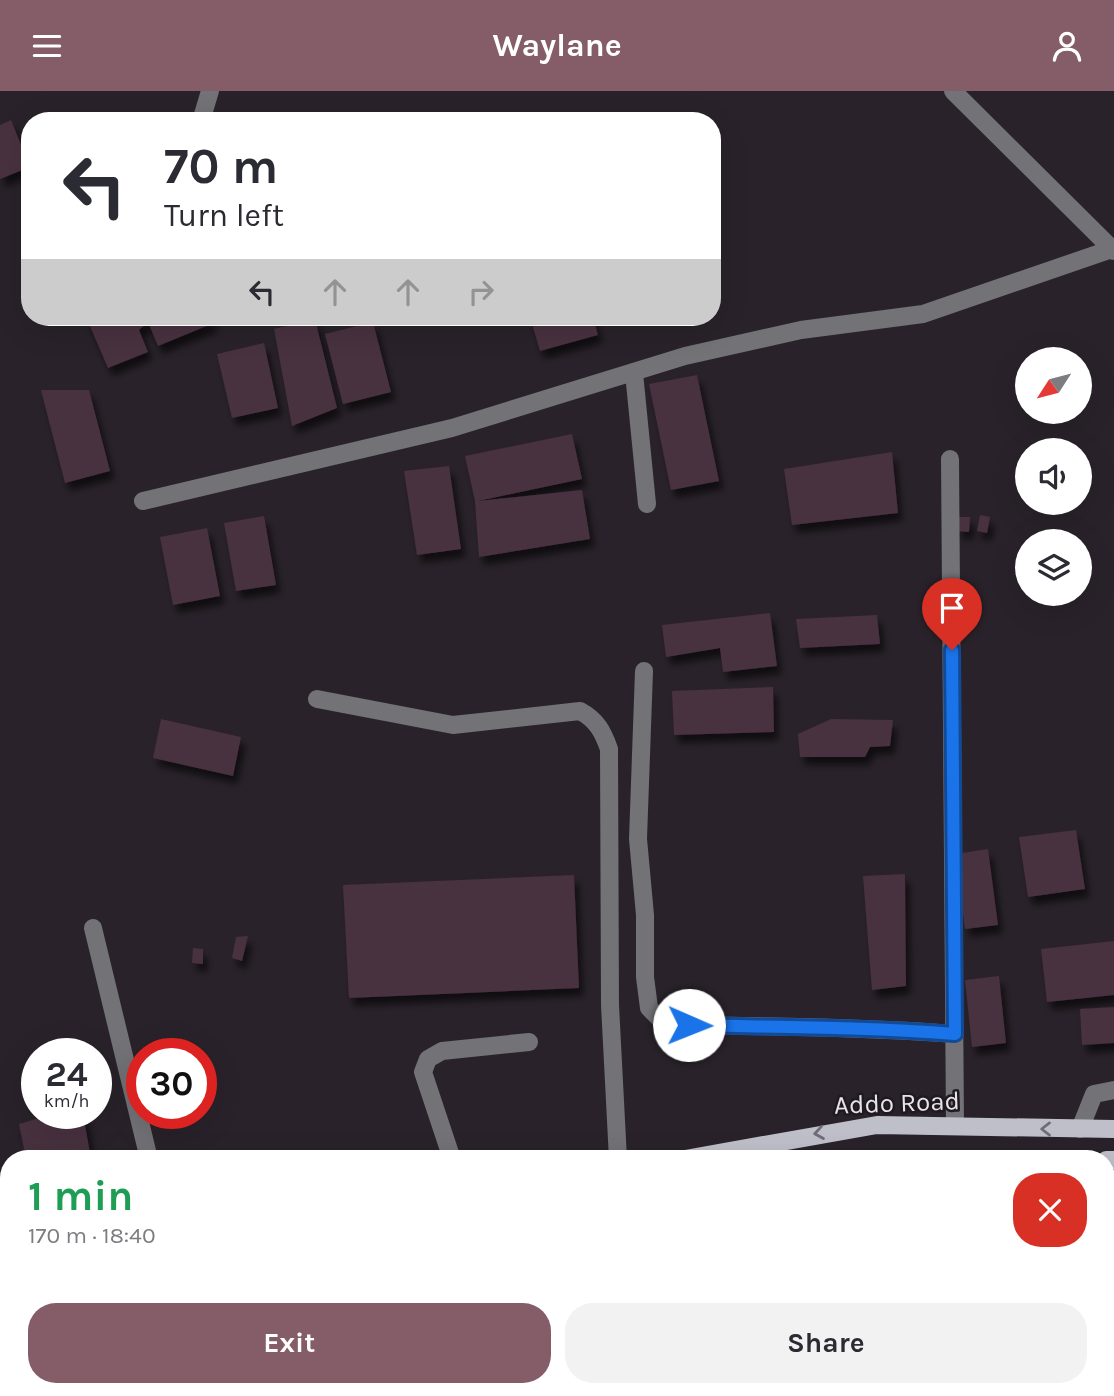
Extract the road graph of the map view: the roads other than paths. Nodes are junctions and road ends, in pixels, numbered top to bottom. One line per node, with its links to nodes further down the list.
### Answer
1 (210, 91): 3 (street)
2 (953, 91): 4 (street)
3 (204, 112)
4 (1113, 250): 5 (street)
5 (634, 373): 7 (street); 8 (street)
6 (950, 459): 12 (street)
7 (143, 501)
8 (647, 504)
9 (644, 671): 12 (street)
10 (317, 699): 20 (street)
11 (93, 928): 18 (street)
12 (955, 1034): 15 (street)
13 (529, 1042): 19 (street)
14 (1114, 1090): 16 (street)
15 (954, 1125): 16 (main road, Addo Road, one-way to 15); 21 (main road, Addo Road, one-way to 21)
16 (1080, 1129): 17 (main road, Addo Road)
17 (1114, 1129)
18 (147, 1150)
19 (449, 1150)
20 (618, 1150)
21 (736, 1150)

